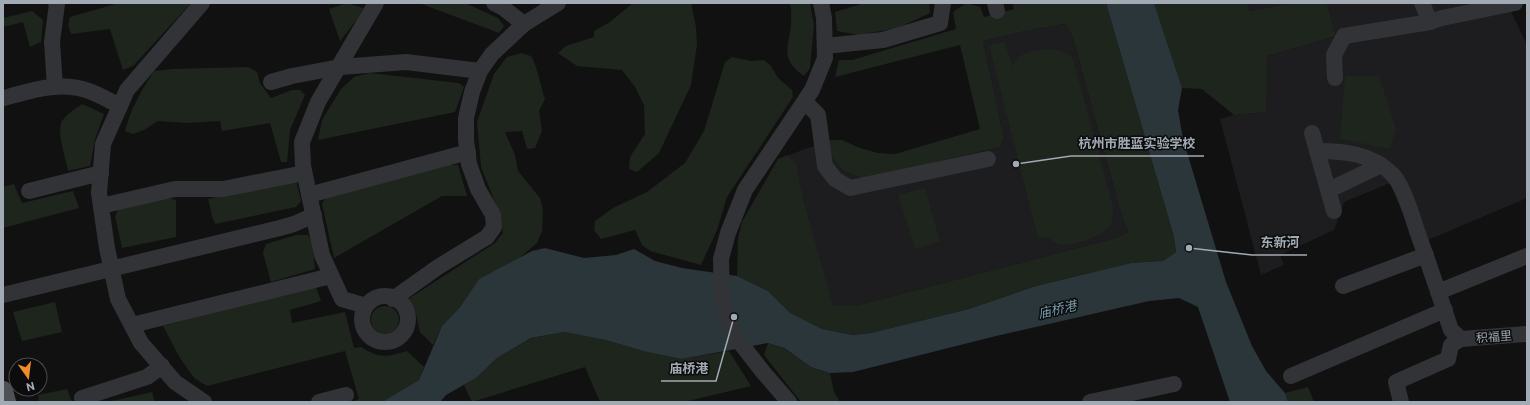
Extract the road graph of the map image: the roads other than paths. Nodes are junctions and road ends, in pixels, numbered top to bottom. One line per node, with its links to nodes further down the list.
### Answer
1 (58, 3): 17 (street)
2 (202, 3): 20 (street)
3 (376, 3): 13 (street)
4 (494, 3): 11 (street)
5 (558, 3): 11 (street)
6 (821, 3): 12 (street)
7 (944, 3): 12 (street)
8 (1422, 3): 10 (street)
9 (1515, 3): 10 (street)
10 (1430, 22): 15 (street)
11 (524, 24): 14 (street)
12 (825, 46): 19 (street)
13 (340, 67): 14 (street); 16 (street); 27 (street)
14 (480, 71): 23 (street)
15 (1335, 78)
16 (271, 82)
17 (55, 87): 18 (street); 20 (street)
18 (4, 98)
19 (805, 102): 24 (street); 56 (street)
20 (120, 106): 26 (street)
21 (1312, 133): 22 (street)
22 (1317, 150): 25 (street); 28 (street)
23 (468, 152): 30 (street); 41 (street)
24 (988, 159)
25 (1381, 165): 28 (street); 34 (street)
26 (101, 173): 29 (street); 31 (street)
27 (304, 173): 30 (street); 31 (street)
28 (1329, 190): 32 (street)
29 (29, 191)
30 (309, 195): 33 (street)
31 (101, 206): 36 (street)
32 (1334, 211)
33 (314, 215): 36 (street); 37 (street)
34 (1426, 255): 38 (street); 39 (street)
35 (1527, 256): 39 (street)
36 (111, 270): 40 (street); 44 (street)
37 (331, 276): 42 (street); 44 (street)
38 (1343, 286)
39 (1438, 292): 43 (street)
40 (3, 295)
41 (394, 298): 42 (street); 42 (street)
42 (366, 306)
43 (1445, 310): 46 (street); 48 (street)
44 (132, 325): 47 (street)
45 (1527, 334): 46 (street, 积福里)
46 (1461, 339): 58 (street)
47 (162, 366): 52 (street); 54 (street)
48 (1291, 376)
49 (1174, 384): 57 (street)
50 (3, 391): 53 (main road)
51 (346, 395): 55 (street)
52 (82, 398)
53 (6, 402)
54 (204, 402)
55 (319, 402)
56 (789, 402)
57 (1090, 402)
58 (1401, 402)

